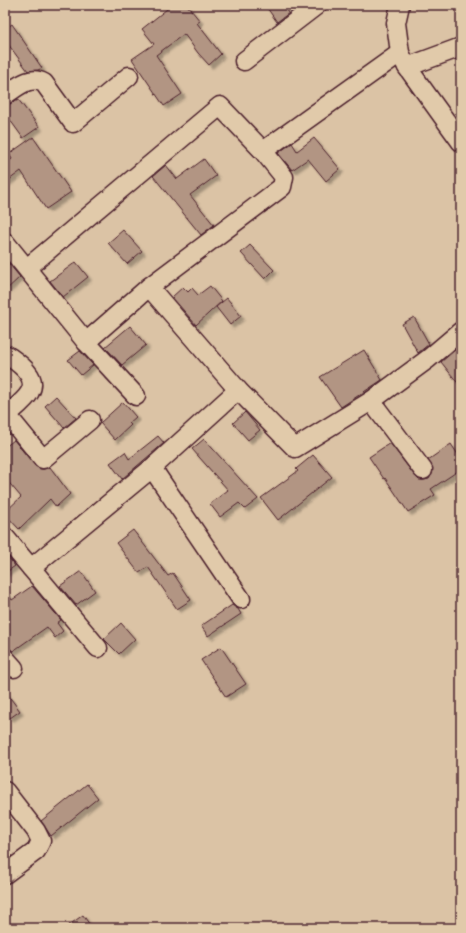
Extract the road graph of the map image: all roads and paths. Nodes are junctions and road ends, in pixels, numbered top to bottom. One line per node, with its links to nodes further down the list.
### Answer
1 (317, 5): 5 (street)
2 (400, 5): 4 (street)
3 (461, 47): 4 (street)
4 (403, 60): 8 (street); 9 (street)
5 (244, 61)
6 (129, 76): 7 (street)
7 (5, 95)
8 (461, 142)
9 (263, 151): 11 (street); 12 (street)
10 (5, 242): 11 (street)
11 (27, 268): 14 (street)
12 (149, 287): 14 (street); 16 (street)
13 (461, 331): 18 (street)
14 (86, 342): 17 (street)
15 (5, 355): 19 (street)
16 (238, 390): 18 (street); 20 (street)
17 (136, 396)
18 (371, 401): 21 (street)
19 (90, 420)
20 (152, 468): 23 (street); 24 (street)
21 (423, 470)
22 (5, 537): 23 (street)
23 (31, 568): 25 (street)
24 (240, 599)
25 (98, 648)
26 (5, 790): 27 (street)
27 (5, 874)

